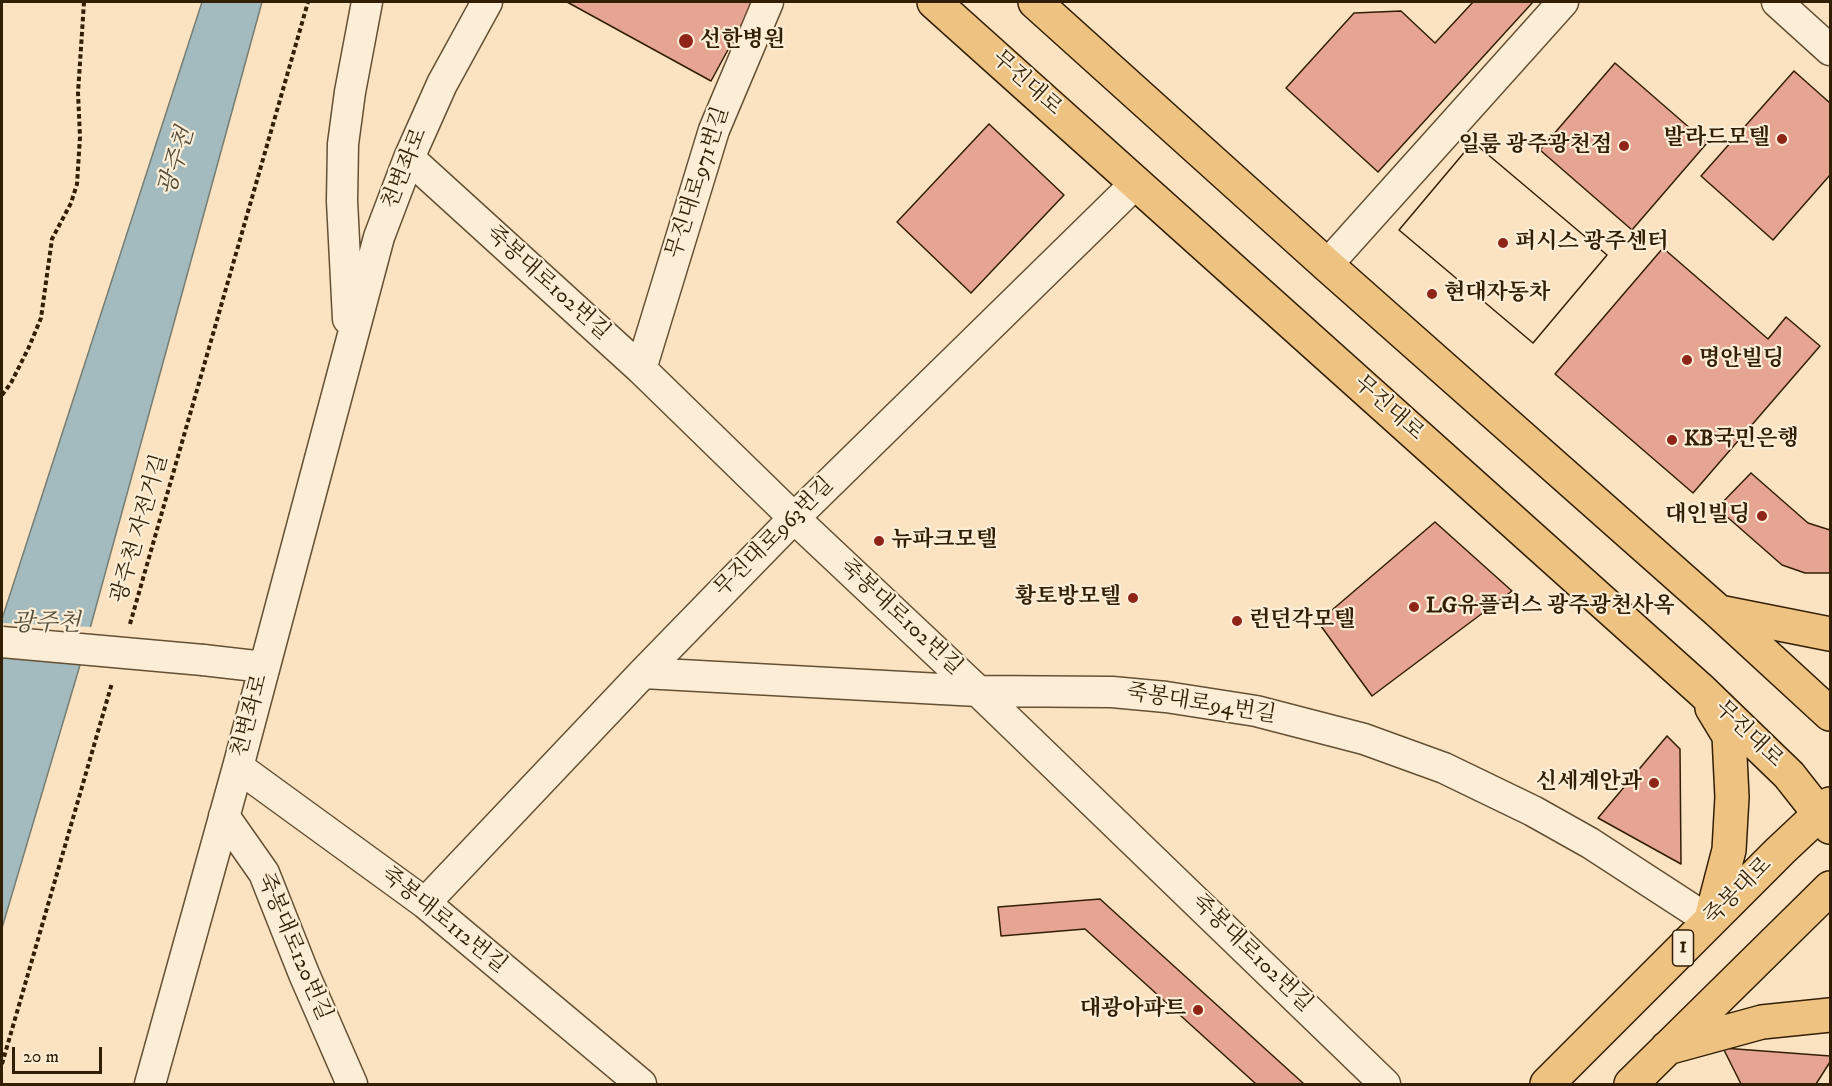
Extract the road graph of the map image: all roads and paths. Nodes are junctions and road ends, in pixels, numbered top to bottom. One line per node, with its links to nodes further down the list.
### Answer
1 (84, 2): 16 (path)
2 (308, 2): 19 (path, 광주천 자전거길)
3 (368, 2): 14 (street, 천변좌로)
4 (487, 2): 11 (street, 천변좌로)
5 (768, 2): 15 (street, 무진대로971번길)
6 (934, 2): 12 (main road, 무진대로)
7 (1035, 2): 13 (main road)
8 (1563, 2): 13 (street)
9 (1777, 2): 10 (street)
10 (1830, 50)
11 (409, 158): 14 (street, 천변좌로); 15 (street, 죽봉대로102번길)
12 (1136, 183): 17 (street, 무진대로963번길); 26 (main road, 무진대로)
13 (1327, 265): 18 (main road)
14 (350, 346): 22 (street, 천변좌로)
15 (641, 369): 17 (street, 죽봉대로102번길)
16 (2, 395)
17 (794, 518): 23 (street, 무진대로963번길); 25 (street, 죽봉대로102번길)
18 (1719, 612): 20 (main road); 27 (main road)
19 (130, 625)
20 (1830, 634)
21 (2, 642): 22 (street, bridge)
22 (264, 667): 28 (street, 천변좌로)
23 (643, 673): 25 (street, 죽봉대로94번길); 32 (street, 무진대로963번길)
24 (114, 678): 36 (path)
25 (978, 691): 33 (street, 죽봉대로94번길); 40 (street, 죽봉대로102번길)
26 (1702, 691): 29 (main road, 무진대로); 33 (main road)
27 (1830, 714)
28 (238, 767): 30 (street, 천변좌로); 32 (street, 죽봉대로112번길)
29 (1827, 815): 33 (main road, 죽봉대로 / 1)
30 (224, 816): 37 (street, 천변좌로); 38 (street, 죽봉대로120번길)
31 (1830, 888): 35 (main road)
32 (425, 903): 39 (street, 죽봉대로112번길)
33 (1710, 921): 41 (main road, 죽봉대로 / 1)
34 (1830, 1014): 35 (main road)
35 (1666, 1049): 42 (main road)
36 (2, 1064)
37 (150, 1084)
38 (352, 1084)
39 (641, 1084)
40 (1385, 1084)
41 (1547, 1084)
42 (1631, 1084)

